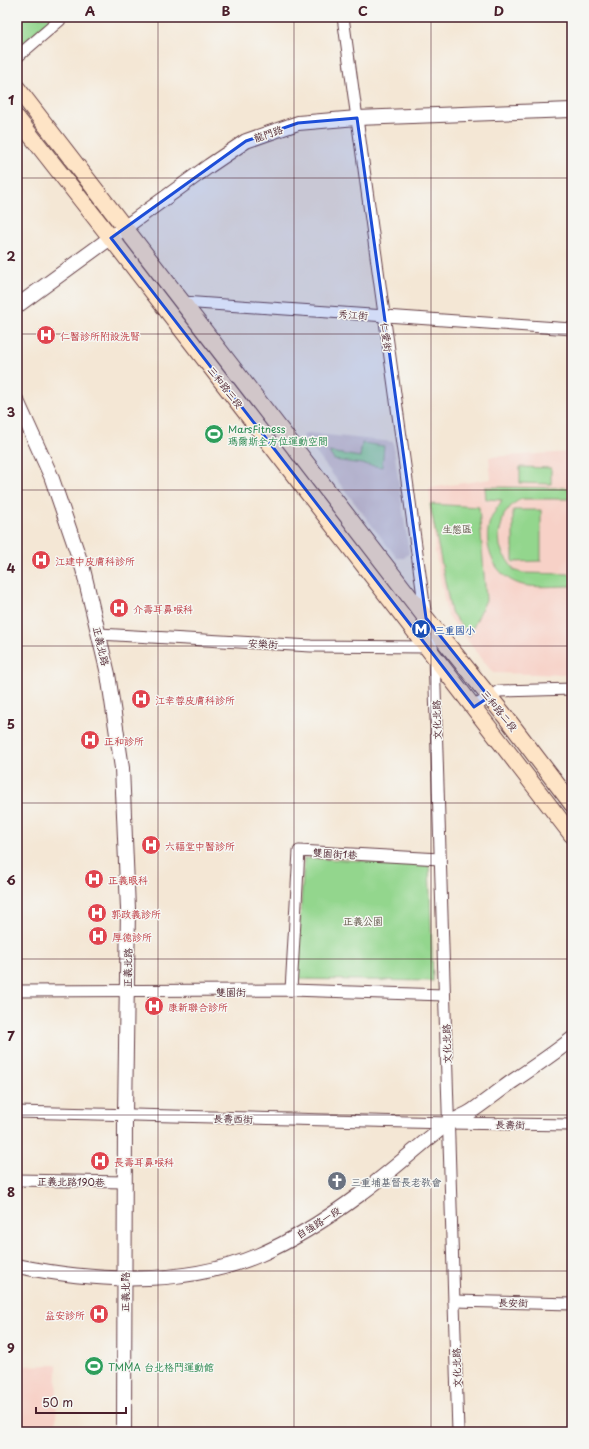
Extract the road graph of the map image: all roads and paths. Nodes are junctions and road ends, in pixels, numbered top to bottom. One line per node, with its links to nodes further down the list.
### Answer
1 (60, 17): 3 (street)
2 (343, 17): 7 (street, 仁愛街)
3 (17, 57)
4 (17, 88): 8 (main road, 三和路三段)
5 (572, 110): 7 (street, 龍門路)
6 (17, 118): 9 (main road, 三和路三段)
7 (357, 118): 8 (street, 龍門路); 12 (street, 仁愛街)
8 (125, 227): 9 (street, 龍門路); 10 (main road, 三和路三段)
9 (111, 238): 11 (street, 龍門路); 17 (main road, 三和路三段)
10 (182, 302): 12 (street, 秀江街); 15 (main road, 三和路三段)
11 (17, 306)
12 (384, 317): 13 (street, 秀江街); 15 (street, 仁愛街)
13 (572, 329)
14 (17, 401): 16 (street, 正義北路)
15 (426, 618): 17 (street, 仁愛街); 19 (main road, 三和路二段)
16 (100, 634): 17 (street, 安樂街); 24 (street, 正義北路)
17 (430, 652): 20 (main road, 三和路二段); 23 (street, 文化北路)
18 (572, 689): 19 (street)
19 (489, 697): 20 (street); 21 (main road, 三和路二段)
20 (474, 707): 22 (main road, 三和路二段)
21 (572, 804)
22 (572, 835)
23 (440, 859): 25 (street, 雙園街1巷); 27 (street, 文化北路)
24 (126, 990): 25 (street, 雙園街); 26 (street, 雙園街); 30 (street, 正義北路)
25 (291, 990): 27 (street, 雙園街)
26 (17, 991)
27 (444, 995): 31 (street, 文化北路)
28 (572, 1040): 31 (street, 自強路一段)
29 (17, 1112): 30 (street, 長壽西街)
30 (125, 1115): 31 (street, 長壽西街); 34 (street, 正義北路)
31 (448, 1123): 32 (street, 長壽街); 36 (street, 自強路一段); 37 (street, 文化北路)
32 (572, 1125)
33 (17, 1180): 34 (street, 正義北路190巷)
34 (125, 1182): 36 (street, 正義北路)
35 (17, 1266): 36 (street, 自強路一段)
36 (124, 1278): 39 (street, 正義北路)
37 (454, 1301): 38 (street, 長安街); 40 (street, 文化北路)
38 (572, 1304)
39 (124, 1432)
40 (458, 1432)

